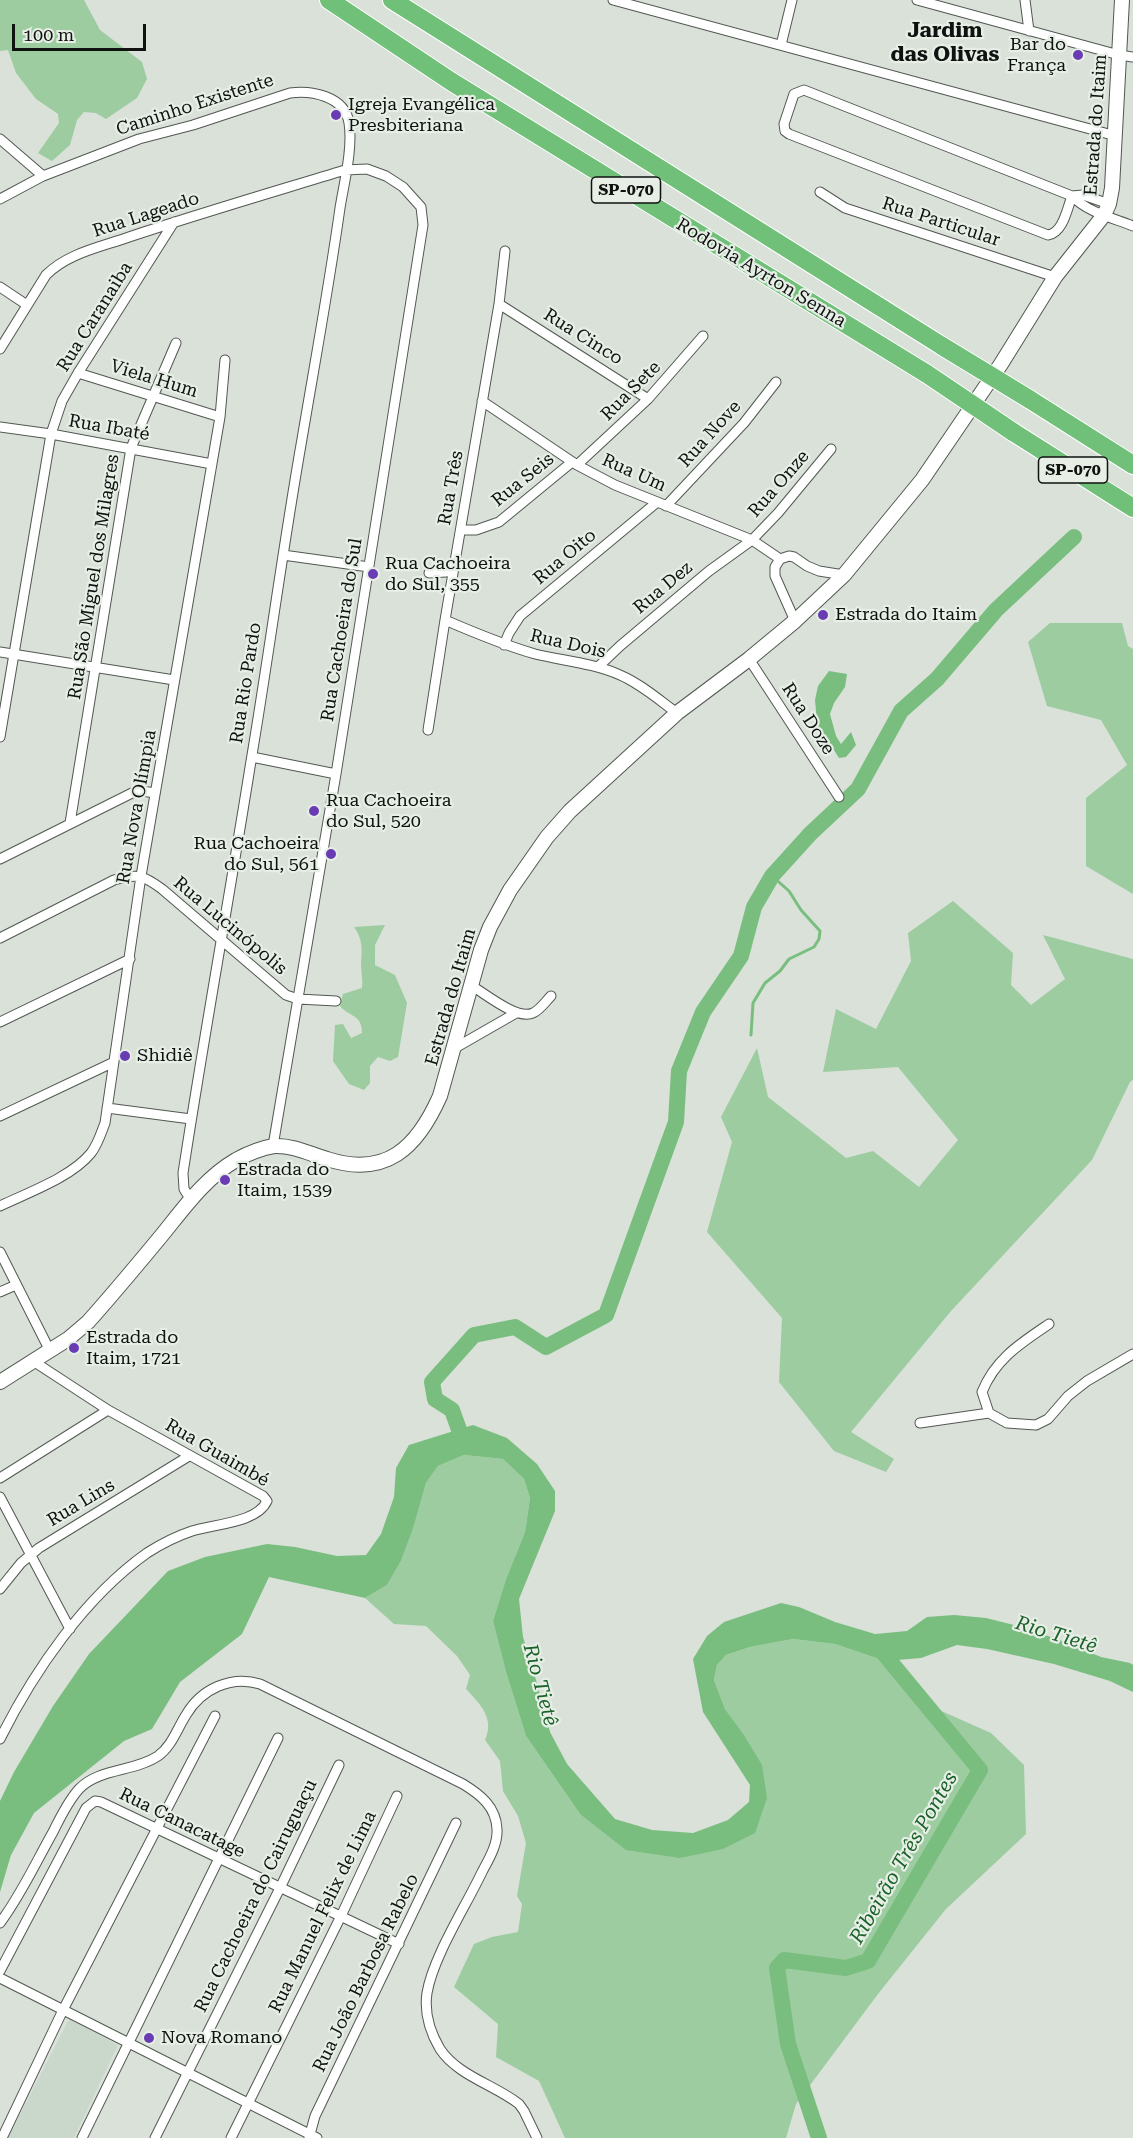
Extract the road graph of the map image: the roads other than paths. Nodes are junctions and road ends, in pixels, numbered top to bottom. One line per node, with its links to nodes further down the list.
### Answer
1 (329, 0): 46 (highway, Rodovia Ayrton Senna / SP-070, bridge)
2 (392, 0): 43 (highway, Rodovia Ayrton Senna / SP-070, bridge)
3 (613, 0): 9 (street)
4 (792, 0): 9 (street)
5 (917, 0): 8 (street)
6 (1025, 0): 8 (street)
7 (1122, 0): 10 (street, Estrada do Itaim)
8 (1029, 31): 10 (street)
9 (781, 45): 12 (street)
10 (1119, 55): 11 (street); 12 (street, Estrada do Itaim)
11 (1133, 57)
12 (1116, 136): 19 (street, Estrada do Itaim)
13 (0, 139): 15 (street)
14 (345, 170): 15 (street, Caminho Existente); 20 (street, Rua Lageado); 49 (street, Rua Rio Pardo); 51 (street, Rua Cachoeira do Sul)
15 (43, 176): 18 (street, Caminho Existente)
16 (820, 192): 23 (street, Rua Particular)
17 (1072, 196): 17 (street); 19 (street)
18 (0, 199)
19 (1106, 210): 21 (street); 23 (street, Estrada do Itaim)
20 (174, 222): 26 (street, Rua Lageado); 31 (street, Rua Caranaiba)
21 (1133, 226)
22 (505, 251): 25 (street, Rua Três)
23 (1055, 278): 54 (street, Estrada do Itaim)
24 (0, 286): 26 (street)
25 (499, 304): 34 (street, Rua Cinco); 35 (street, Rua Três)
26 (27, 305): 29 (street, Rua Lageado)
27 (703, 336): 34 (street, Rua Sete)
28 (176, 343): 33 (street, Rua São Miguel dos Milagres)
29 (0, 349)
30 (225, 360): 36 (street, Rua Nova Olímpia)
31 (78, 373): 33 (street, Viela Hum); 38 (street, Rua Caranaiba)
32 (776, 382): 45 (street, Rua Nove)
33 (153, 396): 36 (street, Viela Hum); 39 (street, Rua São Miguel dos Milagres)
34 (648, 399): 42 (street, Rua Sete)
35 (482, 401): 42 (street, Rua Um); 47 (street, Rua Três)
36 (220, 417): 41 (street, Rua Nova Olímpia)
37 (0, 427): 38 (street, Rua Ibaté)
38 (51, 434): 39 (street, Rua Ibaté); 59 (street, Rua Caranaiba)
39 (131, 448): 41 (street, Rua Ibaté); 62 (street, Rua São Miguel dos Milagres)
40 (831, 449): 48 (street, Rua Onze)
41 (212, 464): 63 (street, Rua Nova Olímpia)
42 (574, 464): 44 (street, Rua Um); 47 (street, Rua Seis)
43 (1133, 465)
44 (656, 503): 45 (street, Rua Um); 57 (street, Rua Oito)
45 (666, 506): 48 (street, Rua Um)
46 (1133, 507)
47 (460, 530): 52 (street, Rua Três)
48 (752, 540): 50 (street, Rua Um); 61 (street, Rua Dez)
49 (283, 555): 51 (street); 67 (street, Rua Rio Pardo)
50 (780, 559): 54 (street, Rua Um); 56 (street)
51 (369, 567): 68 (street, Rua Cachoeira do Sul)
52 (454, 569): 53 (street); 55 (street, Rua Três)
53 (429, 573)
54 (844, 575): 56 (street, Estrada do Itaim)
55 (445, 620): 57 (street, Rua Dois); 65 (street, Rua Três)
56 (795, 621): 60 (street, Estrada do Itaim)
57 (504, 645): 61 (street, Rua Dois)
58 (0, 652): 59 (street)
59 (13, 654): 62 (street); 66 (street, Rua Caranaiba)
60 (749, 659): 64 (street, Estrada do Itaim); 70 (street, Rua Doze)
61 (599, 666): 64 (street, Rua Dois)
62 (96, 668): 63 (street); 71 (street, Rua São Miguel dos Milagres)
63 (174, 680): 69 (street, Rua Nova Olímpia)
64 (677, 713): 77 (street, Estrada do Itaim)
65 (428, 730)
66 (0, 737)
67 (252, 757): 68 (street); 75 (street, Rua Rio Pardo)
68 (336, 774): 79 (street, Rua Cachoeira do Sul)
69 (155, 793): 71 (street); 73 (street, Rua Nova Olímpia)
70 (839, 797)
71 (70, 823): 72 (street)
72 (0, 860)
73 (141, 876): 74 (street); 75 (street, Rua Lucinópolis); 76 (street, Rua Nova Olímpia)
74 (0, 938)
75 (222, 942): 79 (street, Rua Lucinópolis); 87 (street, Rua Rio Pardo)
76 (130, 959): 82 (street); 84 (street, Rua Nova Olímpia)
77 (472, 986): 81 (street); 83 (street, Estrada do Itaim)
78 (551, 996): 81 (street)
79 (298, 999): 80 (street); 88 (street, Rua Cachoeira do Sul)
80 (336, 1001)
81 (516, 1013): 83 (street)
82 (0, 1022)
83 (455, 1048): 88 (street, Estrada do Itaim)
84 (114, 1062): 85 (street, Rua Nova Olímpia); 86 (street)
85 (107, 1108): 87 (street); 90 (street, Rua Nova Olímpia)
86 (0, 1116)
87 (191, 1119): 89 (street, Rua Rio Pardo)
88 (273, 1146): 89 (street, Estrada do Itaim)
89 (191, 1200): 95 (street, Estrada do Itaim)
90 (0, 1206)
91 (0, 1252): 92 (street)
92 (16, 1285): 93 (street); 95 (street)
93 (0, 1292)
94 (1049, 1324): 100 (street)
95 (50, 1351): 97 (street, Estrada do Itaim)
96 (1133, 1354): 100 (street)
97 (33, 1361): 98 (street, Estrada do Itaim); 99 (street, Rua Guaimbé)
98 (0, 1382)
99 (108, 1410): 102 (street, Rua Guaimbé); 103 (street)
100 (989, 1413): 101 (street)
101 (920, 1423)
102 (189, 1456): 105 (street, Rua Lins); 107 (street, Rua Guaimbé)
103 (0, 1478)
104 (0, 1497): 105 (street)
105 (30, 1554): 106 (street, Rua Lins); 107 (street)
106 (0, 1589)
107 (70, 1629): 109 (street, Rua Guaimbé)
108 (215, 1716): 114 (street)
109 (0, 1738)
110 (278, 1738): 115 (street)
111 (339, 1765): 116 (street, Rua Cachoeira do Cairuguaçu)
112 (396, 1796): 117 (street, Rua Manuel Felix de Lima)
113 (456, 1823): 119 (street, Rua João Barbosa Rabelo)
114 (155, 1828): 115 (street, Rua Canacatage); 120 (street, Rua Canacatage); 122 (street)
115 (220, 1859): 116 (street, Rua Canacatage); 123 (street)
116 (280, 1888): 117 (street, Rua Canacatage); 124 (street, Rua Cachoeira do Cairuguaçu)
117 (342, 1916): 119 (street, Rua Canacatage); 125 (street, Rua Manuel Felix de Lima)
118 (0, 1923): 131 (street)
119 (399, 1944): 126 (street, Rua João Barbosa Rabelo)
120 (0, 1971)
121 (0, 1978): 122 (street)
122 (63, 2010): 123 (street); 127 (street)
123 (127, 2042): 124 (street); 128 (street)
124 (188, 2072): 125 (street); 129 (street, Rua Cachoeira do Cairuguaçu)
125 (248, 2103): 126 (street); 130 (street, Rua Manuel Felix de Lima)
126 (312, 2137)
127 (2, 2138)
128 (81, 2138)
129 (155, 2138)
130 (231, 2138)
131 (537, 2138)

